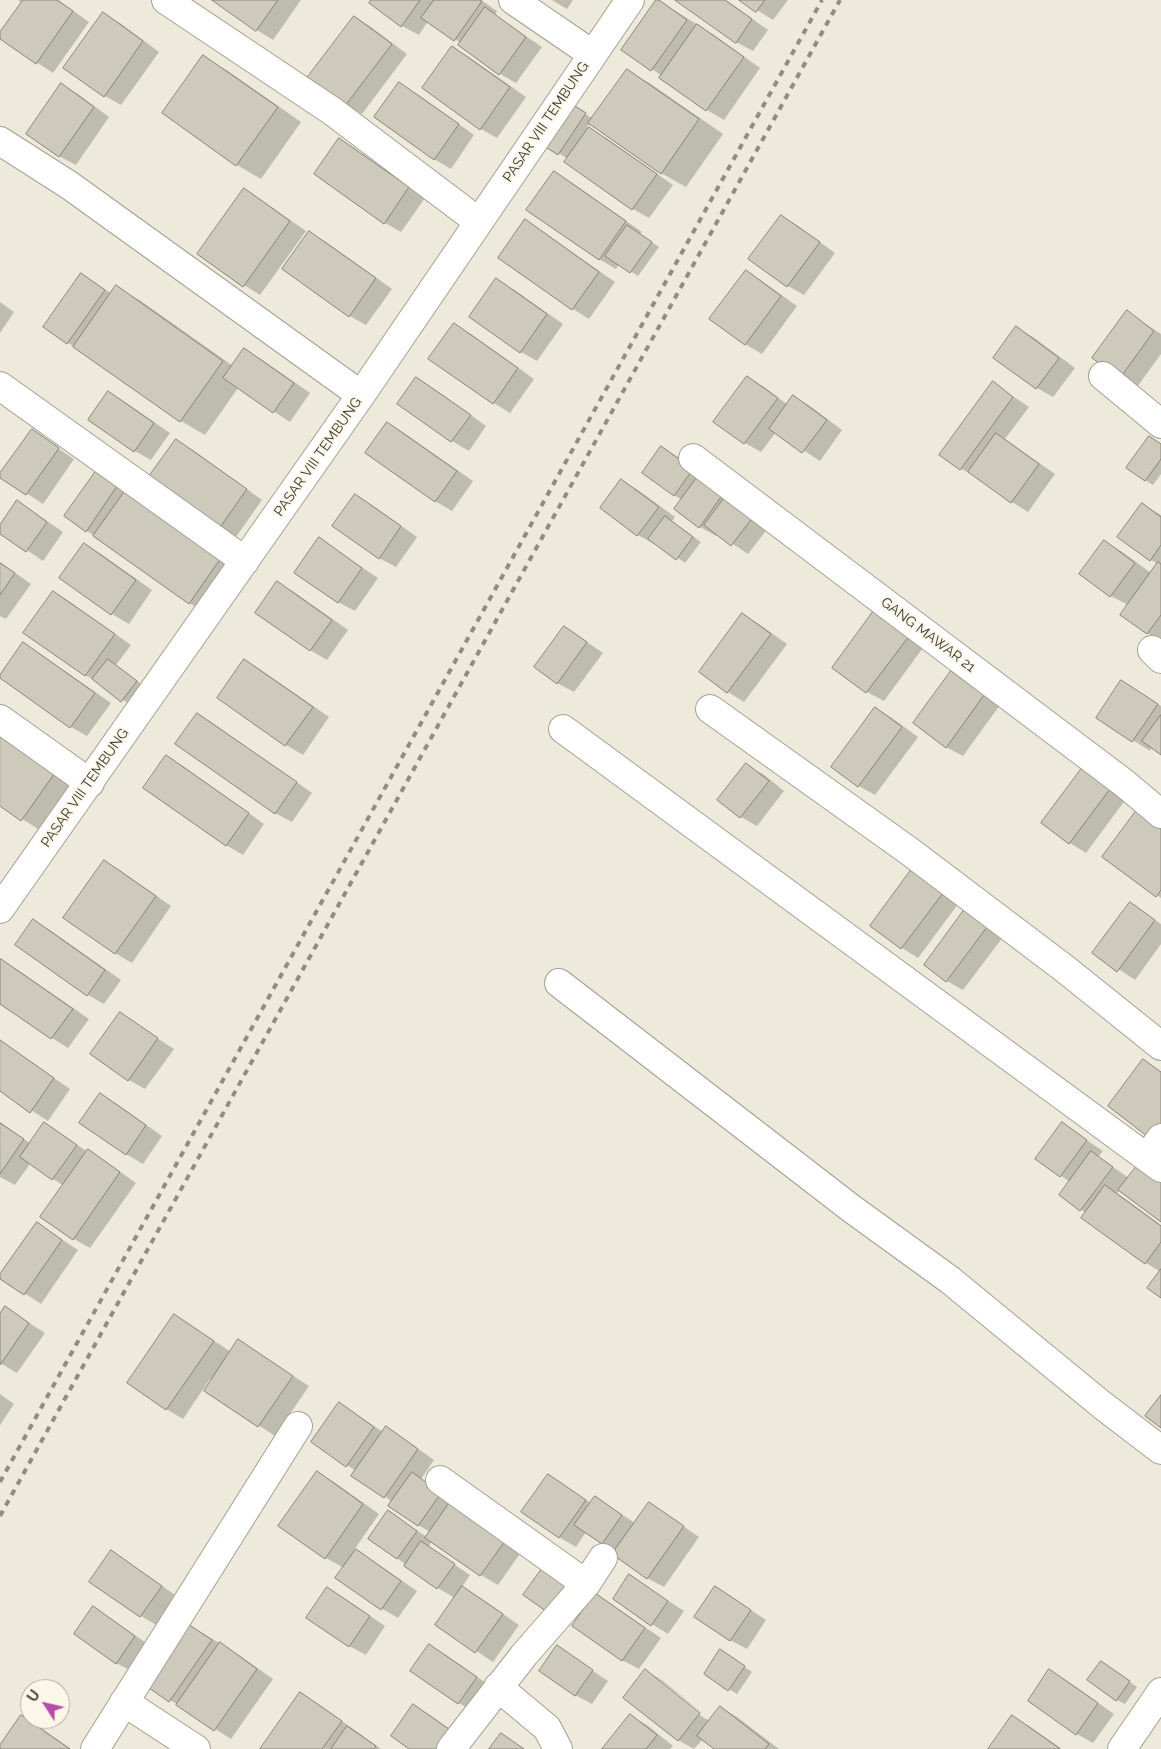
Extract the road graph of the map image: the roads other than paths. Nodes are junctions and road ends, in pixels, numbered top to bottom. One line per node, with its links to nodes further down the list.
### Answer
1 (166, 0): 6 (street)
2 (513, 0): 4 (street)
3 (630, 0): 4 (street, PASAR VIII TEMBUNG)
4 (592, 54): 6 (street, PASAR VIII TEMBUNG)
5 (0, 140): 9 (street)
6 (479, 222): 9 (street, PASAR VIII TEMBUNG)
7 (1103, 376): 10 (street)
8 (0, 386): 12 (street)
9 (361, 395): 12 (street, PASAR VIII TEMBUNG)
10 (1161, 424)
11 (693, 458): 17 (street, GANG MAWAR 21)
12 (245, 562): 16 (street, PASAR VIII TEMBUNG)
13 (710, 709): 20 (street)
14 (0, 720): 16 (street)
15 (563, 729): 21 (street)
16 (90, 783): 18 (street, PASAR VIII TEMBUNG)
17 (1161, 814)
18 (0, 909)
19 (559, 983): 23 (street)
20 (1161, 1046)
21 (1156, 1154)
22 (298, 1426): 29 (street)
23 (1161, 1450)
24 (440, 1480): 26 (street)
25 (603, 1558): 26 (street)
26 (586, 1584): 27 (street)
27 (498, 1687): 32 (street); 33 (street)
28 (1161, 1692): 34 (street)
29 (124, 1702): 30 (street); 31 (street)
30 (95, 1749)
31 (196, 1749)
32 (451, 1749)
33 (558, 1749)
34 (1122, 1749)

